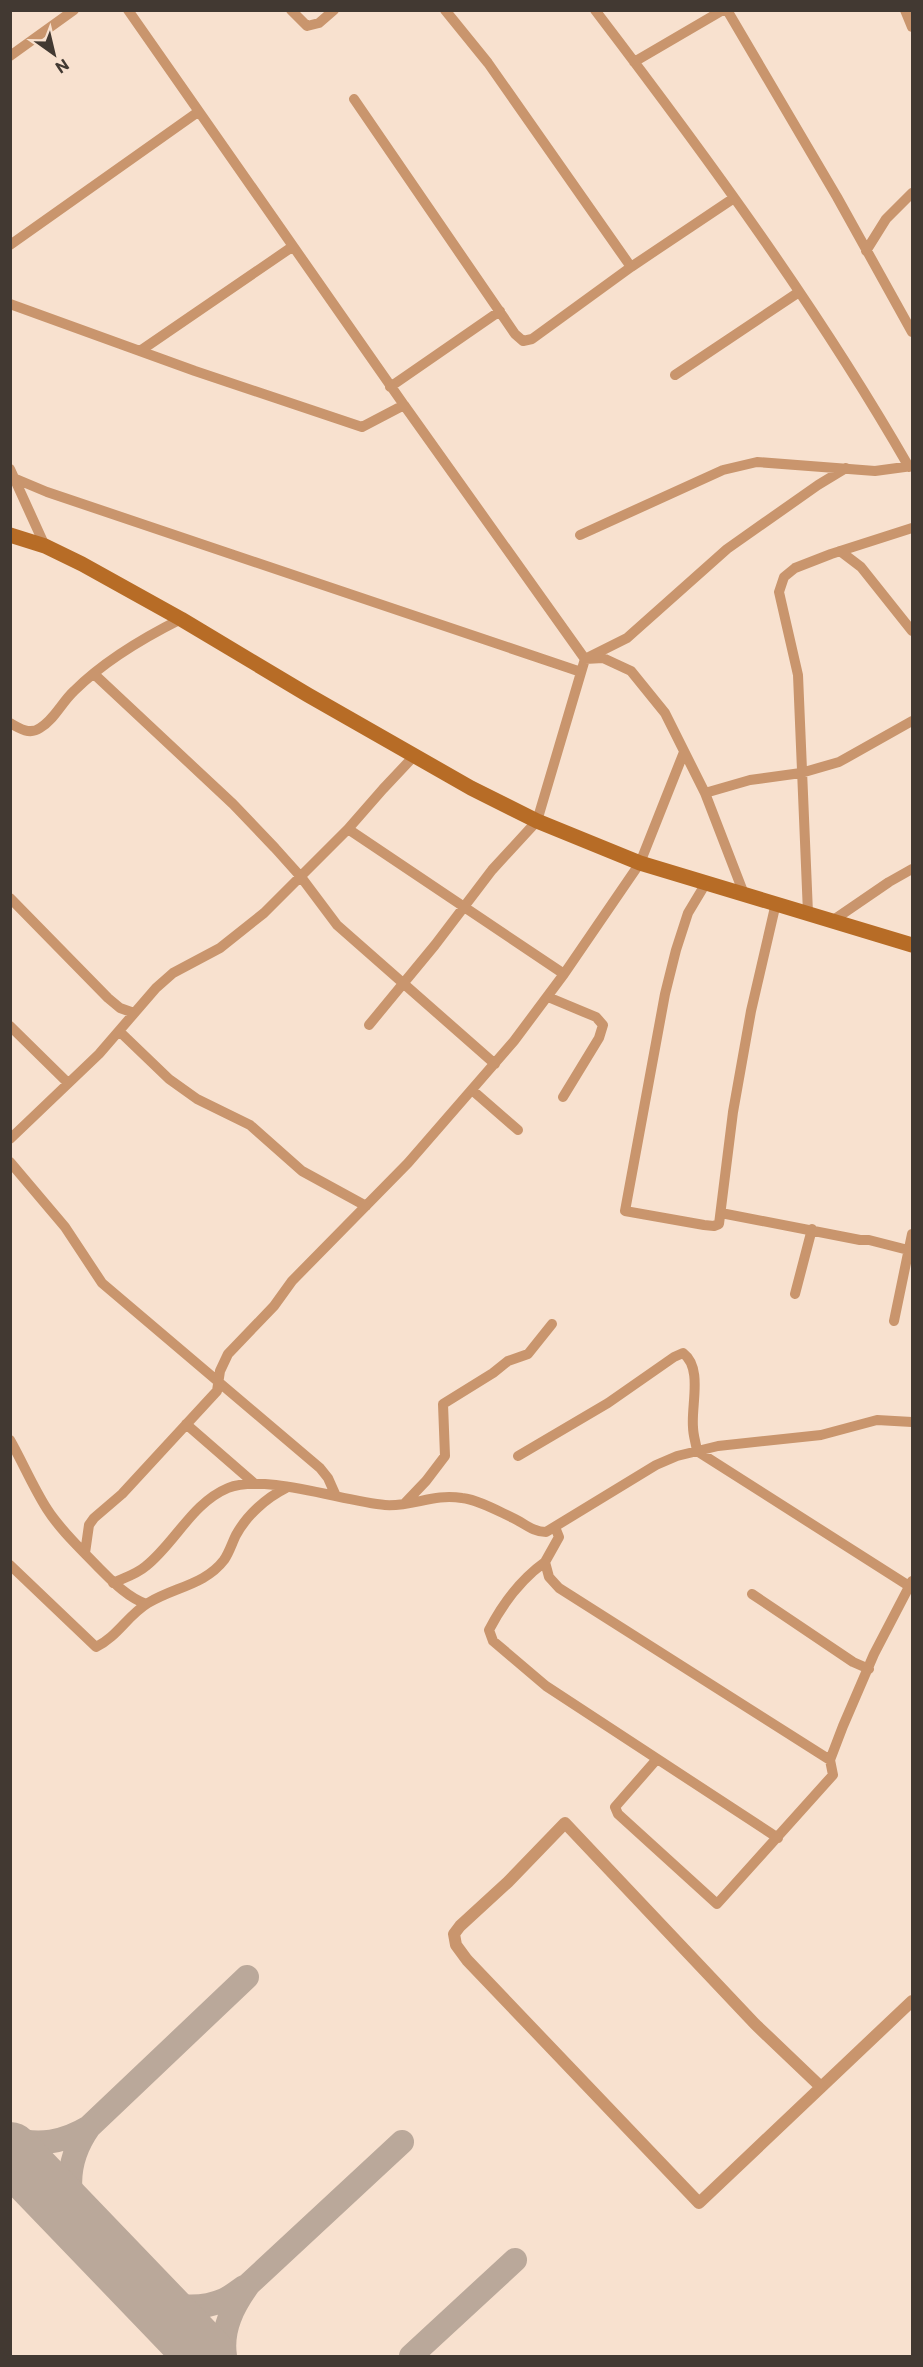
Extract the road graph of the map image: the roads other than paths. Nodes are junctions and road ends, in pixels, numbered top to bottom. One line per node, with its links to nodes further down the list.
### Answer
1 (74, 10): 10 (street)
2 (128, 10): 13 (street)
3 (291, 10): 4 (street)
4 (334, 10)
5 (445, 10): 19 (street)
6 (595, 10): 11 (street)
7 (725, 10): 11 (street); 18 (street)
8 (905, 10): 9 (street)
9 (912, 27)
10 (10, 56)
11 (634, 62): 15 (street)
12 (354, 99): 22 (street)
13 (198, 112): 16 (street); 17 (street)
14 (912, 193): 18 (street)
15 (734, 198): 19 (street); 20 (street)
16 (10, 244)
17 (292, 247): 24 (street); 26 (street)
18 (866, 251): 23 (street)
19 (632, 267): 22 (street)
20 (799, 292): 25 (street); 28 (street)
21 (10, 304): 24 (street)
22 (500, 311): 26 (street)
23 (912, 332)
24 (140, 351): 27 (street)
25 (675, 375)
26 (390, 387): 27 (street)
27 (404, 405): 38 (street)
28 (911, 466): 29 (street)
29 (846, 468): 33 (street); 38 (street)
30 (13, 474): 34 (street); 39 (street)
31 (912, 528): 35 (street)
32 (10, 535): 34 (main road)
33 (580, 535)
34 (45, 546): 36 (main road)
35 (840, 551): 37 (street); 45 (street)
36 (181, 619): 40 (street); 44 (main road)
37 (912, 631)
38 (585, 659): 39 (street); 43 (street)
39 (581, 672): 47 (street)
40 (94, 674): 42 (street); 51 (street)
41 (912, 721): 45 (street)
42 (10, 723)
43 (684, 752): 46 (street); 49 (street)
44 (415, 755): 47 (main road); 48 (street)
45 (801, 773): 46 (street); 57 (street)
46 (705, 793): 53 (street)
47 (537, 821): 49 (main road); 56 (street)
48 (348, 829): 51 (street); 56 (street)
49 (640, 862): 52 (main road); 60 (street)
50 (912, 869): 58 (street)
51 (301, 877): 61 (street); 63 (street)
52 (706, 882): 53 (main road); 75 (street)
53 (744, 894): 55 (main road)
54 (10, 898): 63 (street)
55 (776, 903): 57 (main road); 75 (street)
56 (465, 907): 60 (street); 61 (street)
57 (808, 913): 58 (main road)
58 (832, 921): 59 (main road)
59 (912, 945)
60 (564, 974): 62 (street)
61 (404, 982): 64 (street); 67 (street)
62 (548, 997): 67 (street); 70 (street)
63 (134, 1013): 66 (street)
64 (369, 1025)
65 (10, 1026): 68 (street)
66 (119, 1031): 68 (street); 74 (street)
67 (495, 1064): 69 (street)
68 (68, 1083): 72 (street)
69 (472, 1090): 71 (street); 74 (street)
70 (563, 1097)
71 (518, 1130)
72 (10, 1139)
73 (10, 1162): 82 (street)
74 (366, 1206): 82 (street)
75 (721, 1213): 76 (street)
76 (812, 1229): 78 (street); 79 (street)
77 (912, 1234): 78 (street)
78 (911, 1250): 80 (street)
79 (795, 1294)
80 (894, 1321)
81 (552, 1324): 91 (street)
82 (220, 1384): 84 (street); 90 (street)
83 (912, 1422): 86 (street)
84 (186, 1424): 88 (street); 93 (street)
85 (10, 1440): 93 (street)
86 (697, 1451): 87 (street); 92 (street); 97 (street)
87 (518, 1456)
88 (255, 1484): 89 (street); 96 (street)
89 (286, 1488): 90 (street); 99 (street)
90 (336, 1496): 91 (street)
91 (405, 1503): 92 (street)
92 (555, 1527): 94 (street)
93 (85, 1553): 96 (street)
94 (544, 1562): 101 (street); 102 (street)
95 (10, 1565): 99 (street)
96 (113, 1583): 99 (street)
97 (911, 1583): 100 (street)
98 (752, 1594): 100 (street)
99 (146, 1604)
100 (869, 1669): 102 (street)
101 (657, 1758): 103 (street); 103 (street)
102 (830, 1760): 103 (street)
103 (778, 1838)
104 (912, 2001): 105 (street)
105 (821, 2087): 105 (street)

